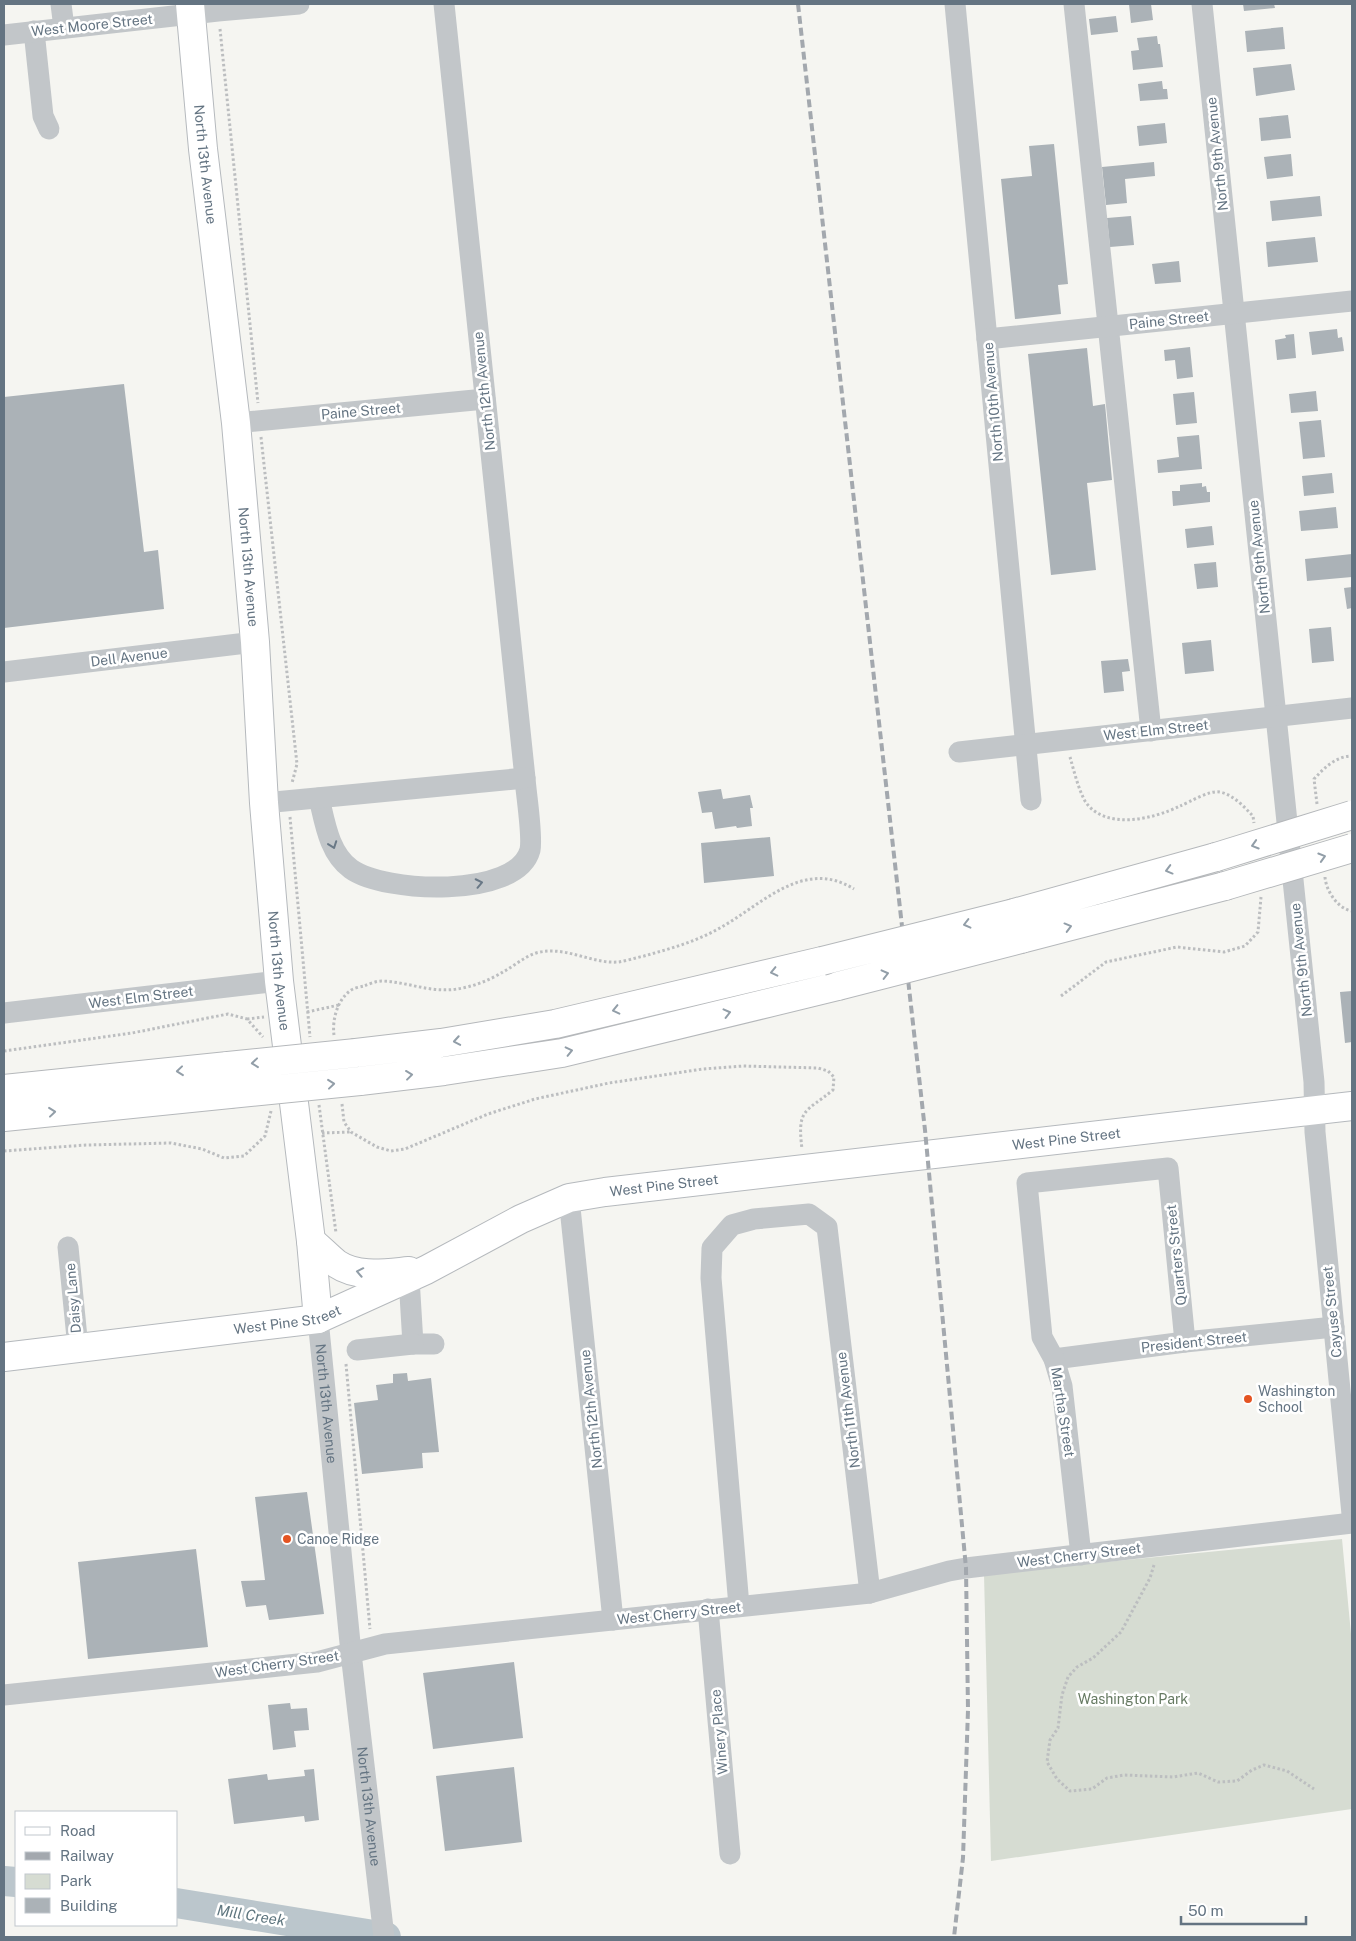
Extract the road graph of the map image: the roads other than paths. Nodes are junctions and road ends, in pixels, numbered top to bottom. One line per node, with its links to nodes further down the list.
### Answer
1 (61, 4): 8 (street)
2 (299, 4): 7 (street, West Moore Street)
3 (444, 4): 16 (street, North 12th Avenue)
4 (955, 4): 15 (street, North 10th Avenue)
5 (1074, 4): 14 (street)
6 (1202, 4): 13 (street, North 9th Avenue)
7 (191, 9): 8 (street, West Moore Street); 17 (main road, North 13th Avenue)
8 (64, 28): 9 (street, West Moore Street)
9 (34, 31): 10 (street, West Moore Street); 11 (street)
10 (4, 34)
11 (49, 129)
12 (1352, 301): 13 (street, Paine Street)
13 (1234, 314): 14 (street, Paine Street); 21 (street, North 9th Avenue)
14 (1109, 326): 15 (street, Paine Street); 22 (street)
15 (987, 339): 23 (street, North 10th Avenue)
16 (486, 399): 17 (street, Paine Street); 25 (street, North 12th Avenue)
17 (248, 422): 18 (main road, North 13th Avenue)
18 (255, 642): 19 (street, Dell Avenue); 28 (main road, North 13th Avenue)
19 (4, 672)
20 (1352, 708): 21 (street, West Elm Street)
21 (1275, 717): 22 (street, West Elm Street); 35 (street, North 9th Avenue)
22 (1152, 730): 23 (street, West Elm Street)
23 (1025, 744): 24 (street, West Elm Street); 27 (street, North 10th Avenue)
24 (959, 752)
25 (525, 778): 26 (street); 26 (street, North 12th Avenue, one-way to 25)
26 (319, 798): 28 (street)
27 (1031, 800)
28 (277, 802): 31 (main road, North 13th Avenue)
29 (1352, 816): 33 (main road, one-way to 33, bridge)
30 (1352, 848): 36 (main road, one-way to 30, bridge)
31 (279, 981): 32 (street, West Elm Street); 39 (main road, North 13th Avenue)
32 (4, 1013)
33 (4, 1089)
34 (1352, 1106): 35 (main road, West Pine Street)
35 (1315, 1110): 38 (main road, West Pine Street); 43 (street, Cayuse Street)
36 (4, 1117)
37 (1168, 1168): 44 (street, Quarters Street); 48 (street, Martha Street)
38 (569, 1198): 41 (main road, West Pine Street); 55 (street, North 12th Avenue)
39 (324, 1239): 41 (main road, one-way to 39); 42 (main road, North 13th Avenue)
40 (68, 1247): 45 (street, Daisy Lane)
41 (417, 1274): 42 (main road, West Pine Street); 46 (street)
42 (318, 1319): 45 (main road, West Pine Street); 56 (street, North 13th Avenue)
43 (1334, 1328): 44 (street, President Street); 49 (street, Cayuse Street)
44 (1185, 1342): 48 (street, President Street)
45 (78, 1348): 47 (main road, West Pine Street)
46 (351, 1355)
47 (4, 1357)
48 (1054, 1358): 51 (street, Martha Street)
49 (1352, 1514)
50 (1352, 1523): 51 (street, West Cherry Street)
51 (1082, 1555): 52 (street, West Cherry Street)
52 (870, 1593): 53 (street, West Cherry Street); 53 (street, North 11th Avenue)
53 (739, 1606): 54 (street, West Cherry Street)
54 (708, 1609): 55 (street, West Cherry Street); 58 (street, Winery Place)
55 (613, 1620): 56 (street, West Cherry Street)
56 (351, 1653): 57 (street, West Cherry Street); 59 (street, North 13th Avenue)
57 (4, 1695)
58 (730, 1854)
59 (384, 1937)

